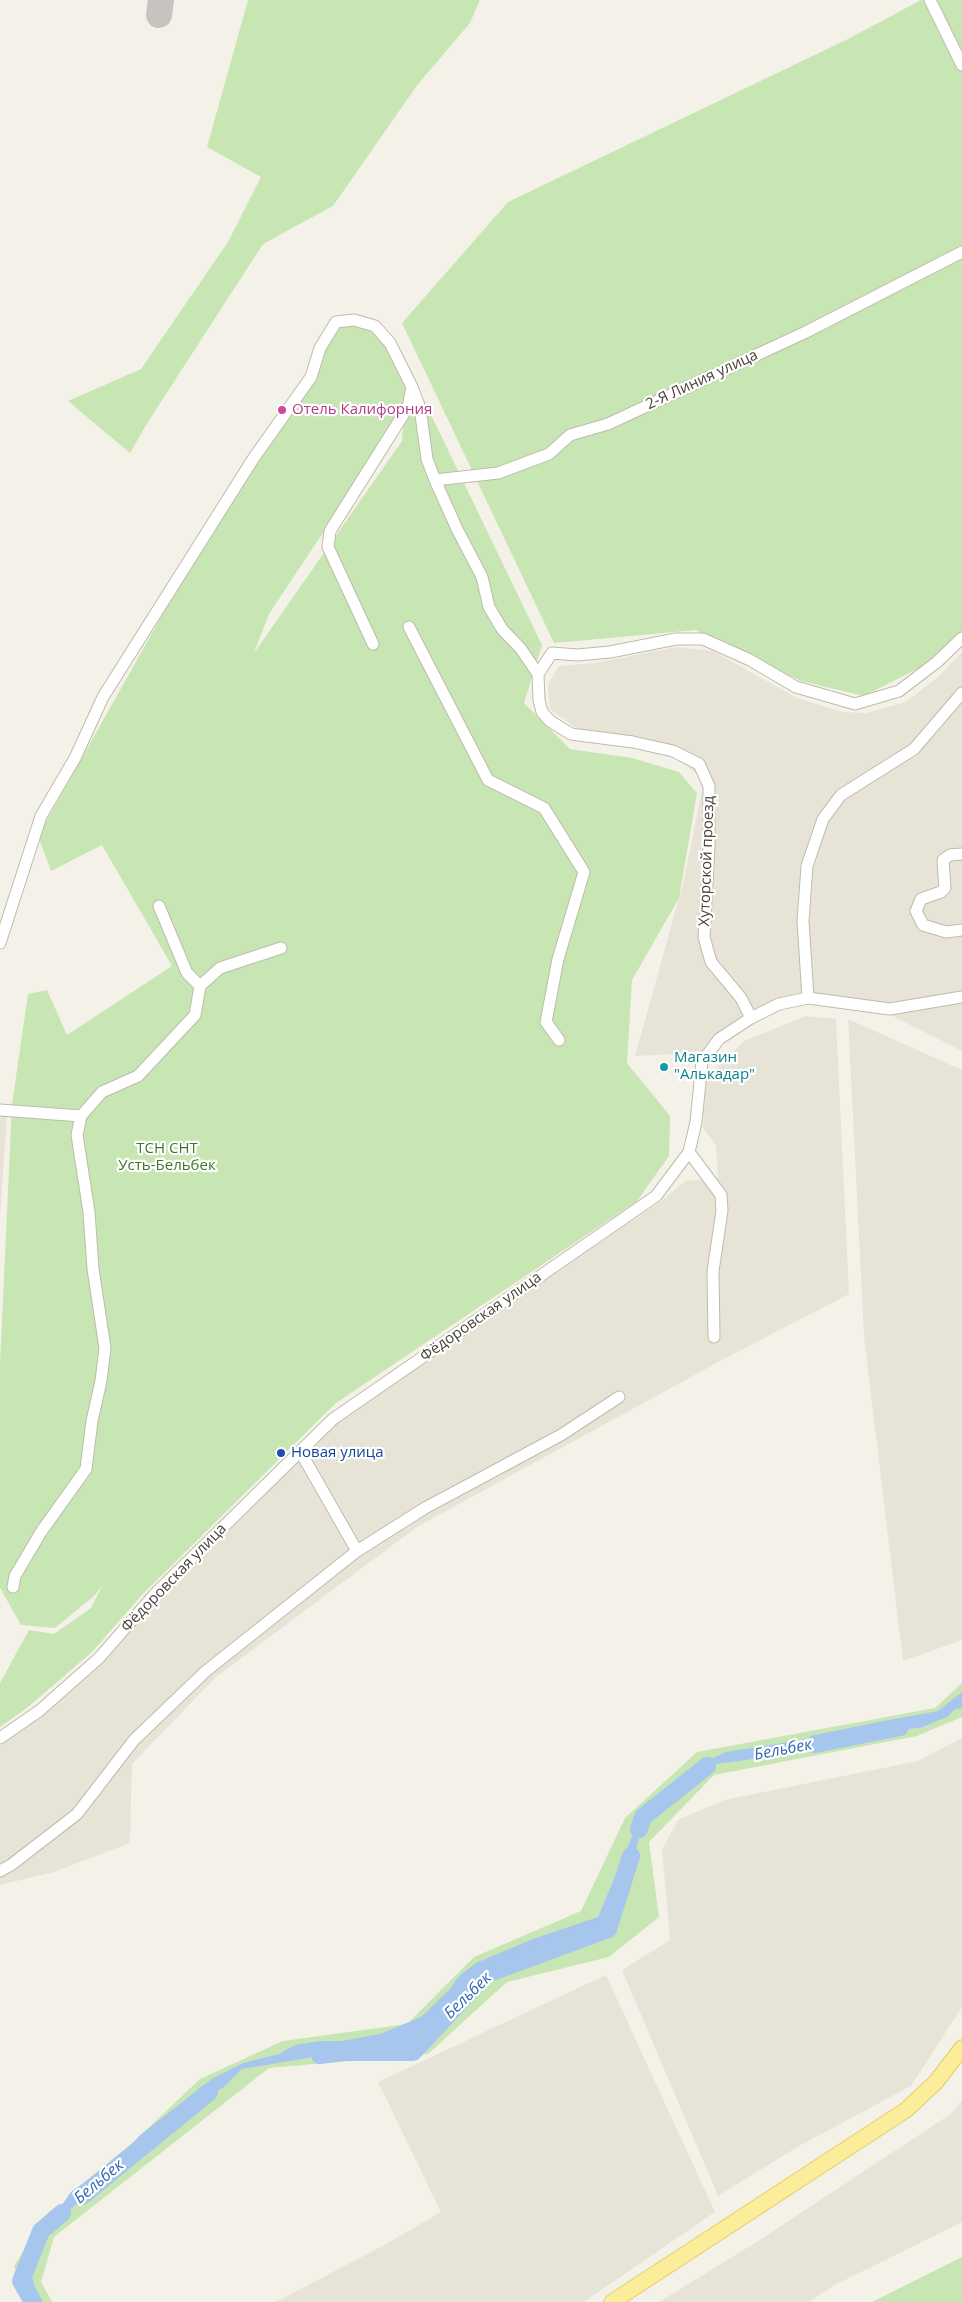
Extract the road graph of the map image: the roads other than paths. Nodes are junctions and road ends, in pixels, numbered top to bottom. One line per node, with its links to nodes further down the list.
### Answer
1 (930, 0): 2 (street)
2 (962, 65)
3 (962, 252): 5 (street, 2-Я Линия улица)
4 (412, 387): 5 (street); 8 (street); 14 (street)
5 (435, 480): 9 (street)
6 (409, 627): 20 (street)
7 (962, 638): 9 (street)
8 (373, 644)
9 (538, 674): 19 (street, Хуторской проезд)
10 (962, 693): 18 (street)
11 (962, 854): 13 (street)
12 (159, 906): 16 (street)
13 (962, 930)
14 (0, 943)
15 (281, 948): 16 (street)
16 (200, 986): 22 (street)
17 (962, 997): 18 (street, Фёдоровская улица)
18 (808, 998): 19 (street, Фёдоровская улица)
19 (751, 1018): 23 (street, Фёдоровская улица)
20 (559, 1040)
21 (0, 1110): 22 (street)
22 (81, 1116): 28 (street)
23 (689, 1152): 24 (street); 26 (street, Фёдоровская улица)
24 (714, 1337)
25 (619, 1397): 27 (street)
26 (300, 1452): 27 (street); 29 (street, Фёдоровская улица)
27 (357, 1551): 30 (street)
28 (13, 1587)
29 (0, 1738)
30 (0, 1871)
31 (962, 2048): 32 (main road)
32 (612, 2302)

